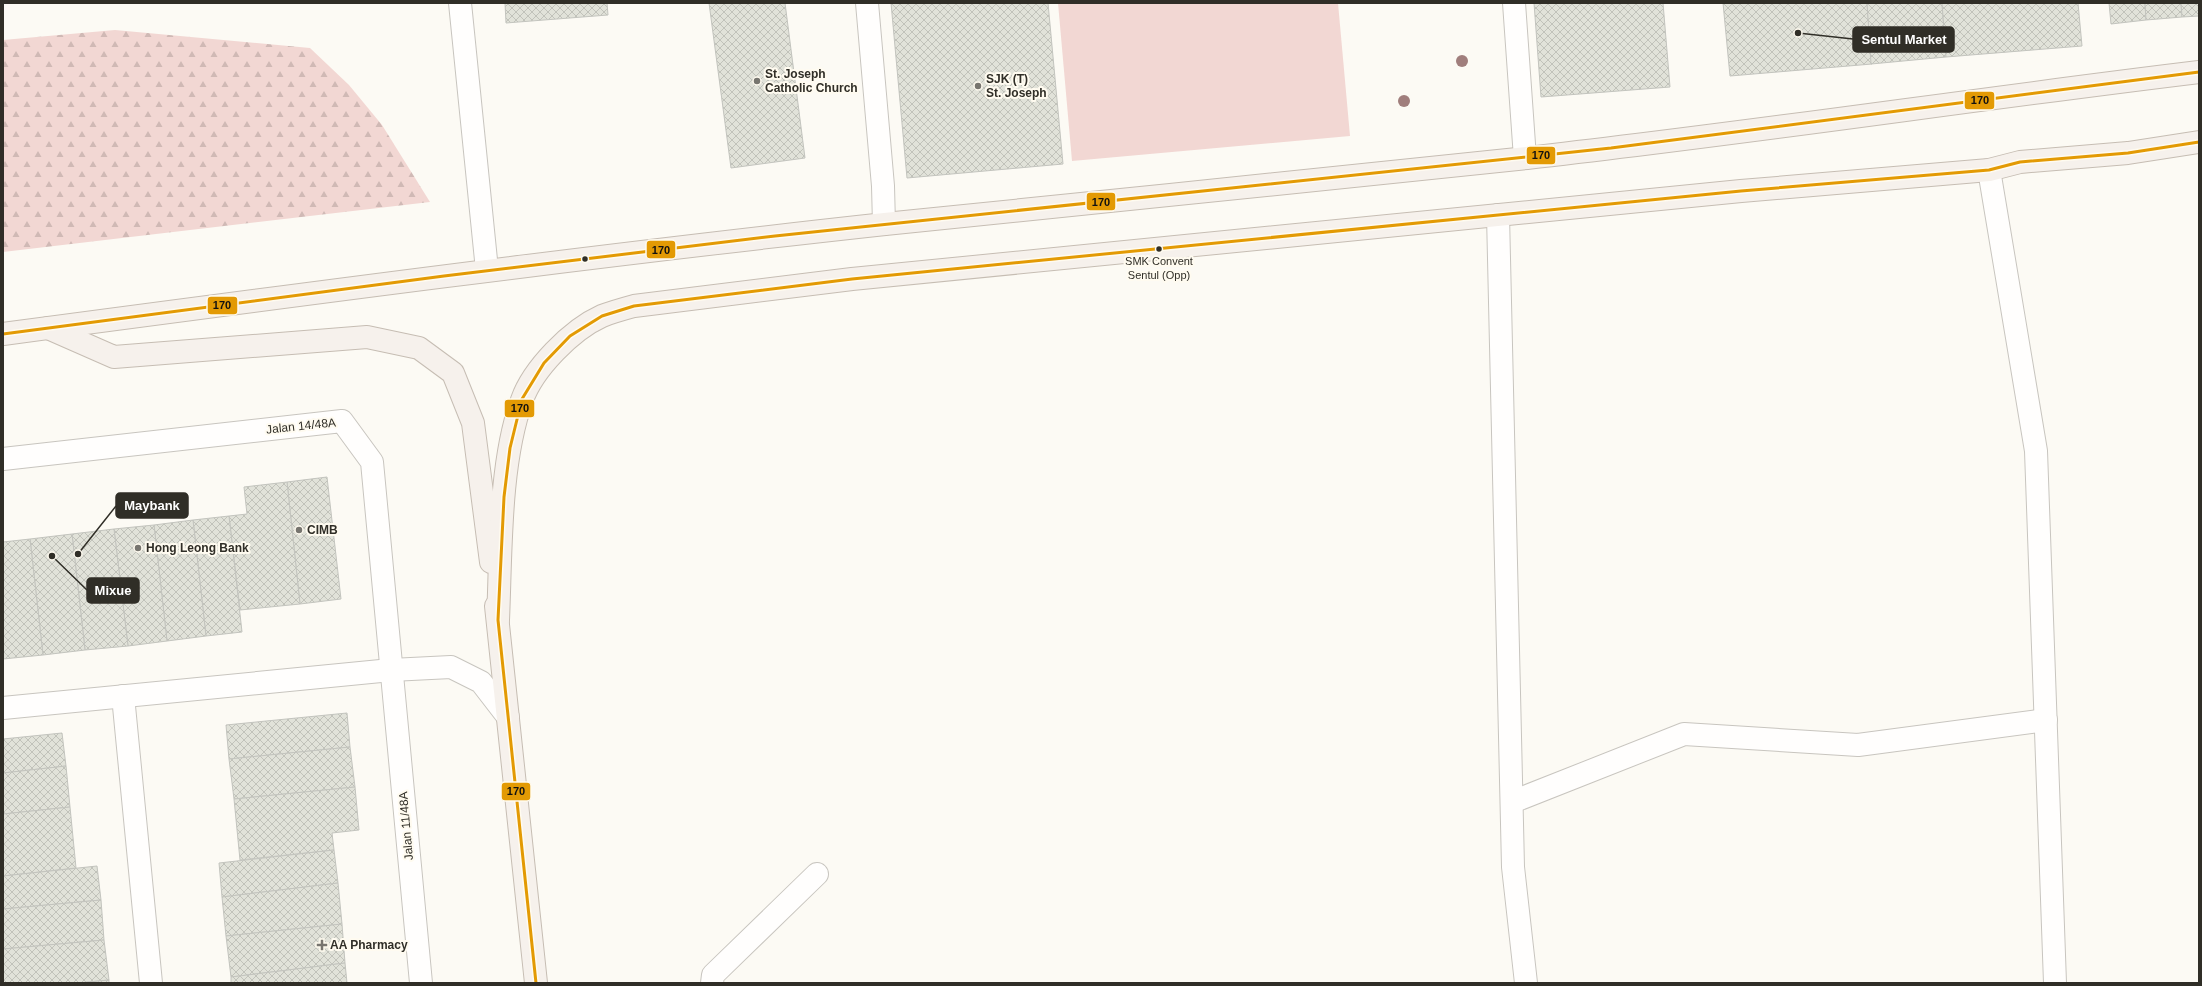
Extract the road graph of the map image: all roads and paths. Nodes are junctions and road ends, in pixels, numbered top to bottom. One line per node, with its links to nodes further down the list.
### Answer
1 (460, 3): 10 (street)
2 (867, 3): 9 (street)
3 (1514, 3): 6 (street)
4 (2199, 72): 6 (main road)
5 (2199, 142): 7 (main road)
6 (1525, 158): 9 (main road)
7 (1989, 170): 8 (main road); 19 (street)
8 (1498, 215): 14 (main road); 20 (street)
9 (884, 224): 10 (main road)
10 (487, 270): 11 (main road)
11 (48, 328): 12 (main road); 14 (main road)
12 (3, 334)
13 (3, 459): 15 (street, Jalan 14/48A)
14 (498, 620): 18 (main road)
15 (391, 670): 16 (street); 18 (street); 23 (street, Jalan 11/48A)
16 (123, 696): 17 (street); 22 (street)
17 (3, 708)
18 (508, 716): 24 (main road)
19 (2046, 720): 20 (street); 27 (street)
20 (1512, 802): 26 (street)
21 (818, 874): 25 (street)
22 (151, 983)
23 (421, 983)
24 (536, 983)
25 (712, 983)
26 (1526, 983)
27 (2055, 983)

